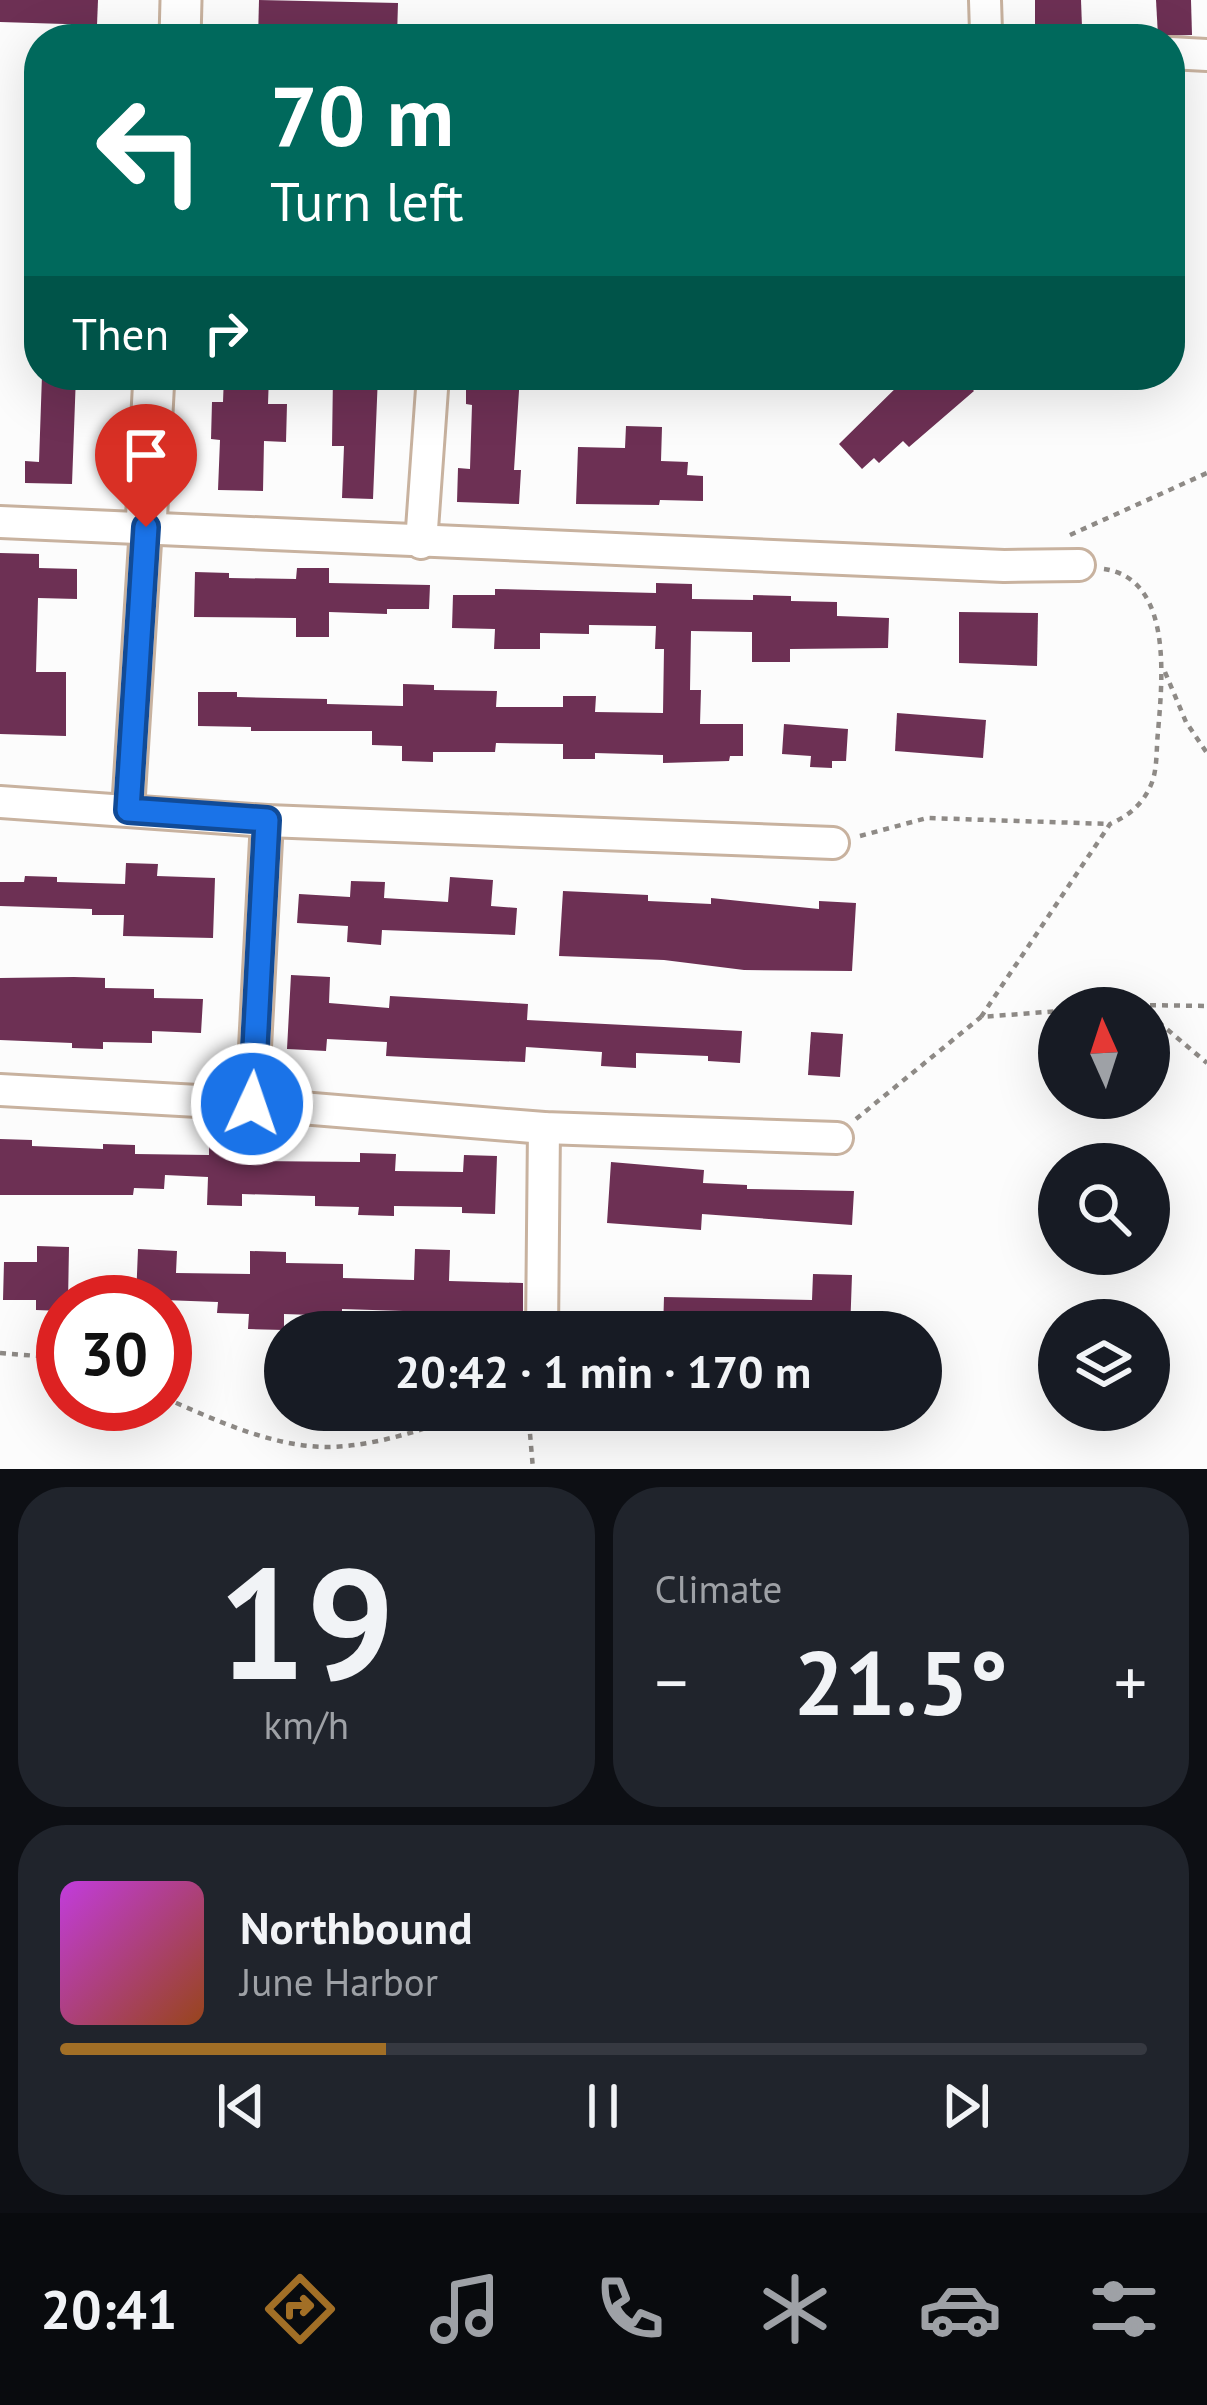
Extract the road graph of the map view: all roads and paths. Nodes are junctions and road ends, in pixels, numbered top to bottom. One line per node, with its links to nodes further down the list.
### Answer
1 (153, 390): 5 (street)
2 (432, 390): 7 (street)
3 (1207, 472): 6 (path)
4 (0, 522): 5 (street)
5 (146, 527): 7 (street); 12 (street)
6 (1060, 540)
7 (421, 543): 8 (street)
8 (1079, 565): 9 (path)
9 (1163, 667): 10 (path); 14 (path)
10 (1207, 753)
11 (0, 802): 12 (street)
12 (128, 810): 13 (street)
13 (267, 820): 15 (street); 23 (street)
14 (1110, 824): 15 (path); 19 (path)
15 (833, 843)
16 (1170, 1006): 17 (path)
17 (1207, 1006)
18 (1038, 1013): 19 (path)
19 (981, 1017): 25 (path)
20 (1170, 1032): 21 (path)
21 (1207, 1063)
22 (0, 1090): 23 (street)
23 (252, 1104): 24 (street)
24 (544, 1128): 25 (street); 26 (street)
25 (837, 1138)
26 (542, 1311)
27 (0, 1353): 28 (path)
28 (36, 1356)
29 (192, 1409): 30 (path)
30 (419, 1431)
31 (529, 1431): 32 (path)
32 (532, 1469)

